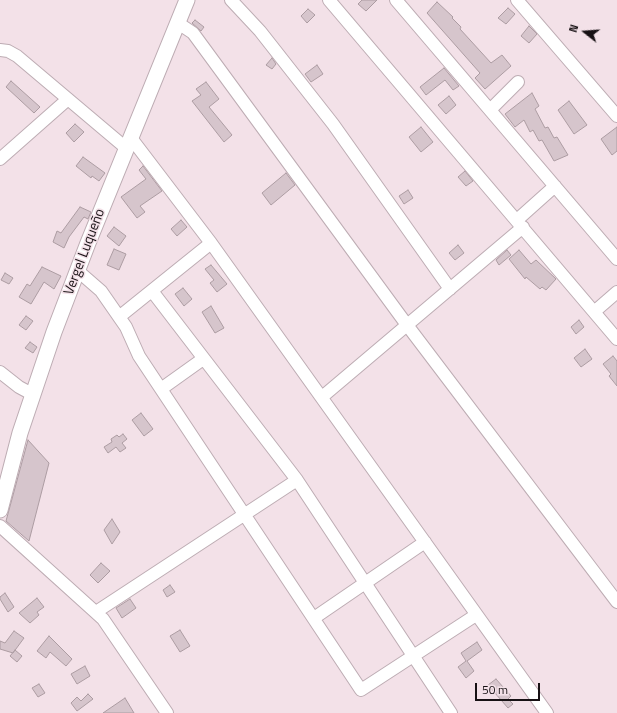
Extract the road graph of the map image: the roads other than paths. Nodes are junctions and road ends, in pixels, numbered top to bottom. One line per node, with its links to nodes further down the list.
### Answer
1 (187, 0): 6 (main road, Vergel Luqueño)
2 (231, 0): 19 (street)
3 (329, 0): 15 (street)
4 (396, 0): 10 (street)
5 (517, 0): 11 (street)
6 (178, 23): 12 (main road, Vergel Luqueño); 24 (street)
7 (0, 50): 9 (street)
8 (518, 82): 10 (street)
9 (68, 99): 12 (street); 13 (street)
10 (490, 110): 14 (street)
11 (617, 116)
12 (128, 143): 16 (street); 18 (main road, Vergel Luqueño)
13 (0, 159)
14 (556, 186): 15 (street); 17 (street)
15 (520, 223): 19 (street); 22 (street)
16 (211, 243): 20 (street); 30 (street)
17 (617, 259)
18 (78, 271): 23 (street); 29 (main road, Vergel Luqueño)
19 (450, 289): 24 (street)
20 (152, 291): 23 (street); 26 (street)
21 (617, 292): 22 (street)
22 (594, 312): 25 (street)
23 (119, 317): 28 (street)
24 (407, 325): 30 (street); 37 (street)
25 (617, 339)
26 (203, 359): 28 (street); 31 (street)
27 (0, 372): 29 (street)
28 (161, 389): 33 (street)
29 (32, 394): 32 (main road, Vergel Luqueño)
30 (322, 397): 35 (street)
31 (297, 480): 33 (street); 36 (street)
32 (0, 510)
33 (245, 514): 38 (street); 40 (street)
34 (0, 526): 38 (street)
35 (425, 542): 36 (street); 39 (street)
36 (365, 582): 40 (street); 41 (street)
37 (617, 602)
38 (96, 612): 42 (street)
39 (476, 615): 41 (street); 44 (street)
40 (314, 618): 41 (street)
41 (414, 656): 43 (street)
42 (167, 713)
43 (451, 713)
44 (547, 713)

